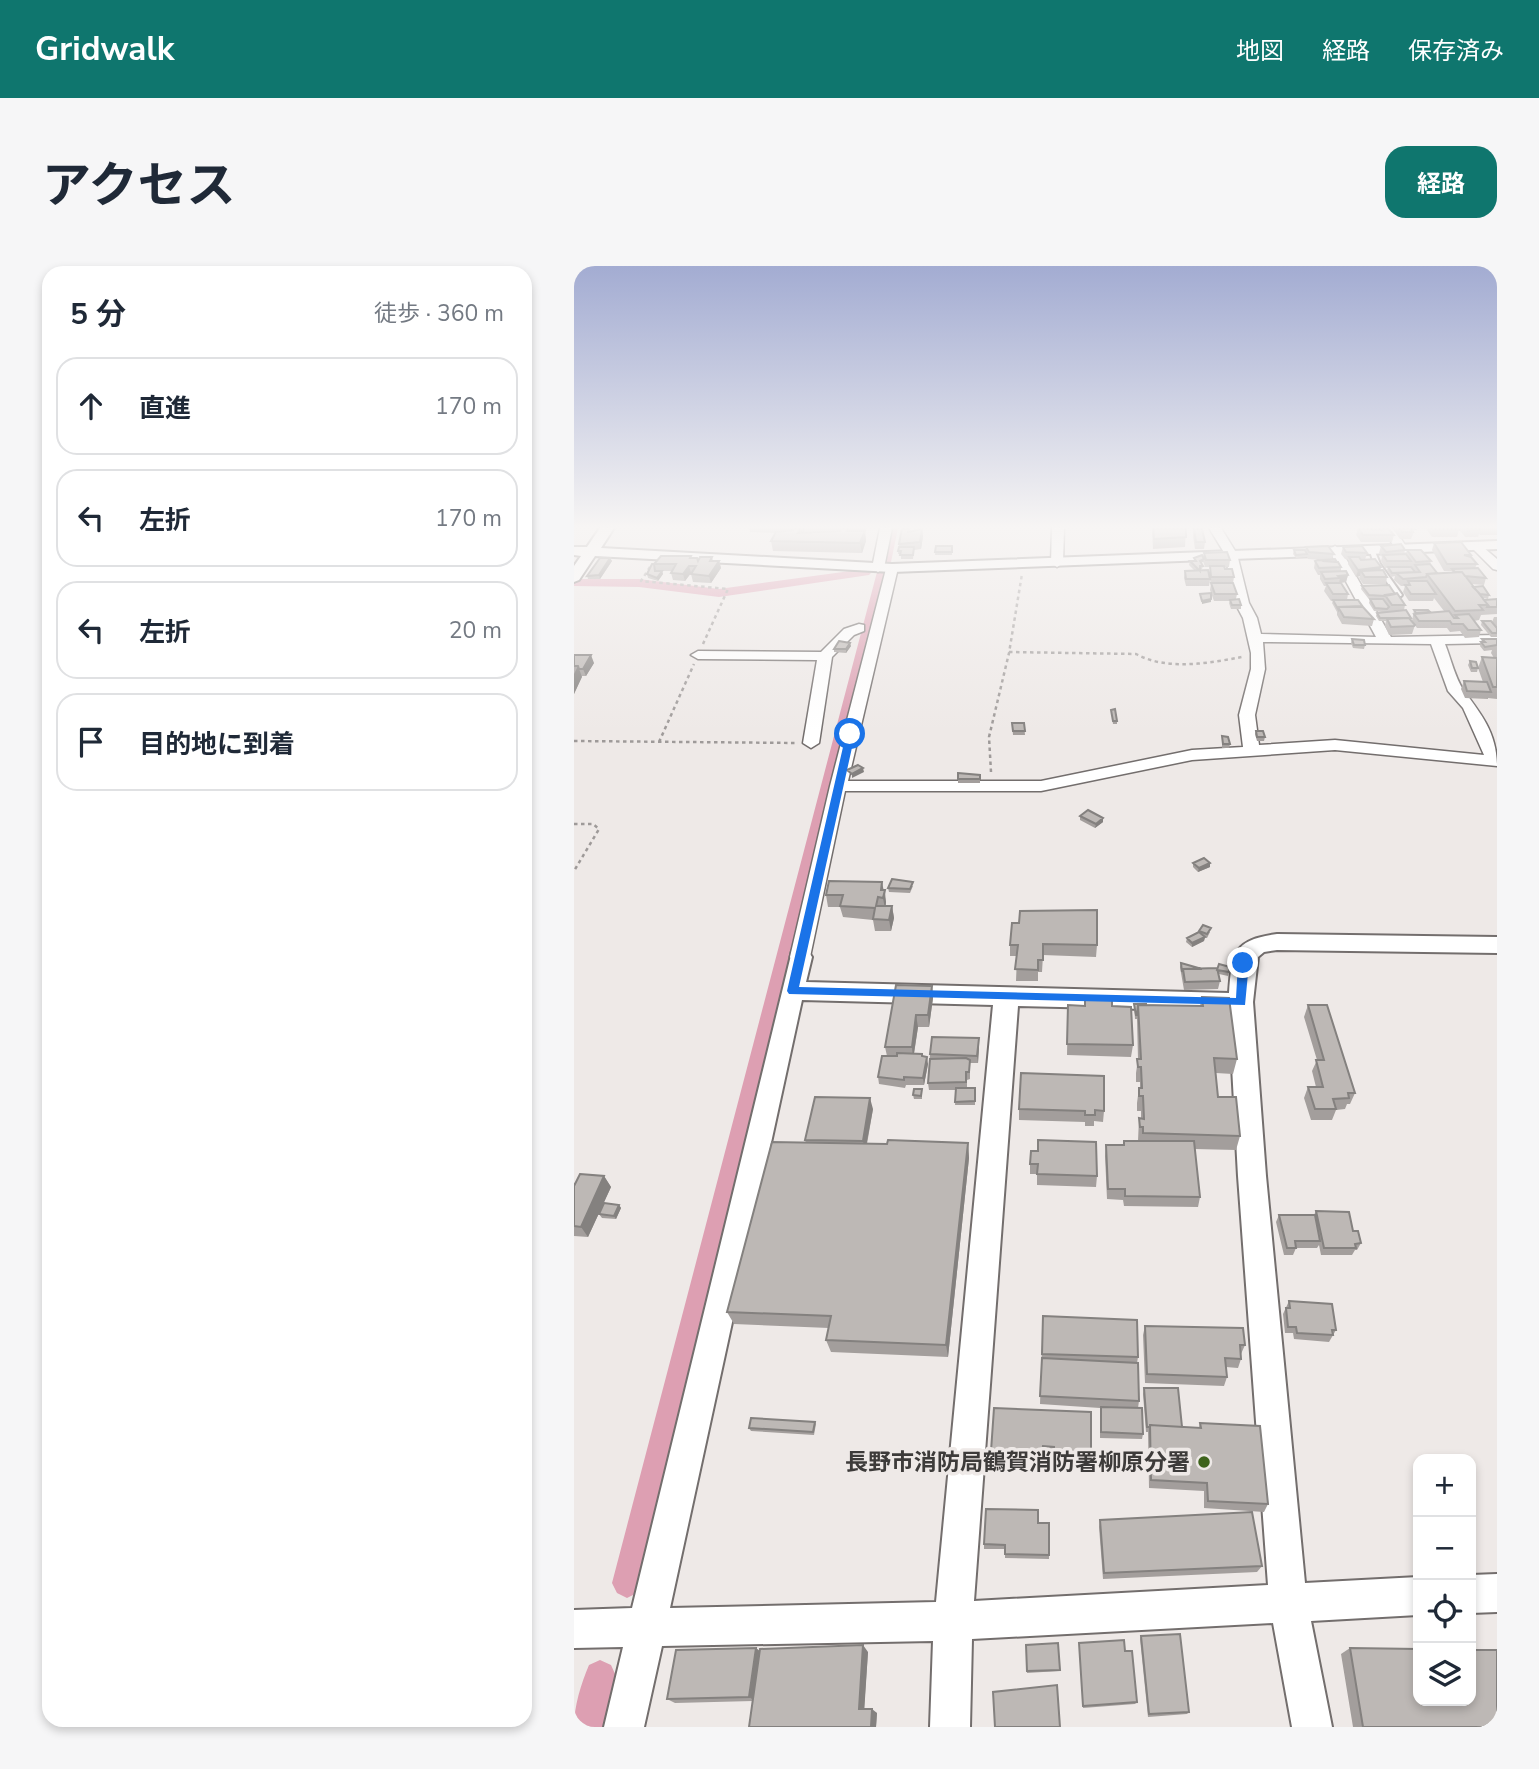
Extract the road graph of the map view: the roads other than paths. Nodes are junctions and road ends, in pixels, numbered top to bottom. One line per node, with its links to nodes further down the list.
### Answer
1 (879, 596): 14 (street)
2 (1240, 596): 5 (street)
3 (1361, 596): 8 (street)
4 (859, 628): 10 (street)
5 (1255, 638): 8 (street); 12 (street)
6 (1497, 639): 7 (street)
7 (1436, 640): 8 (street); 13 (street)
8 (1386, 641)
9 (698, 655): 10 (street)
10 (825, 656): 11 (street)
11 (811, 743)
12 (1252, 750): 13 (street); 14 (street)
13 (1496, 761)
14 (838, 786): 16 (street)
15 (1497, 945): 19 (street)
16 (800, 957): 17 (street)
17 (793, 991): 18 (street); 25 (street)
18 (1006, 998): 19 (street); 24 (street)
19 (1241, 1002): 23 (street)
20 (1497, 1593): 21 (street)
21 (1476, 1594)
22 (1413, 1596): 23 (street)
23 (1288, 1601): 24 (street); 29 (street)
24 (953, 1621): 25 (street); 28 (street)
25 (648, 1625): 26 (street); 27 (street)
26 (574, 1629)
27 (624, 1727)
28 (950, 1727)
29 (1312, 1727)

